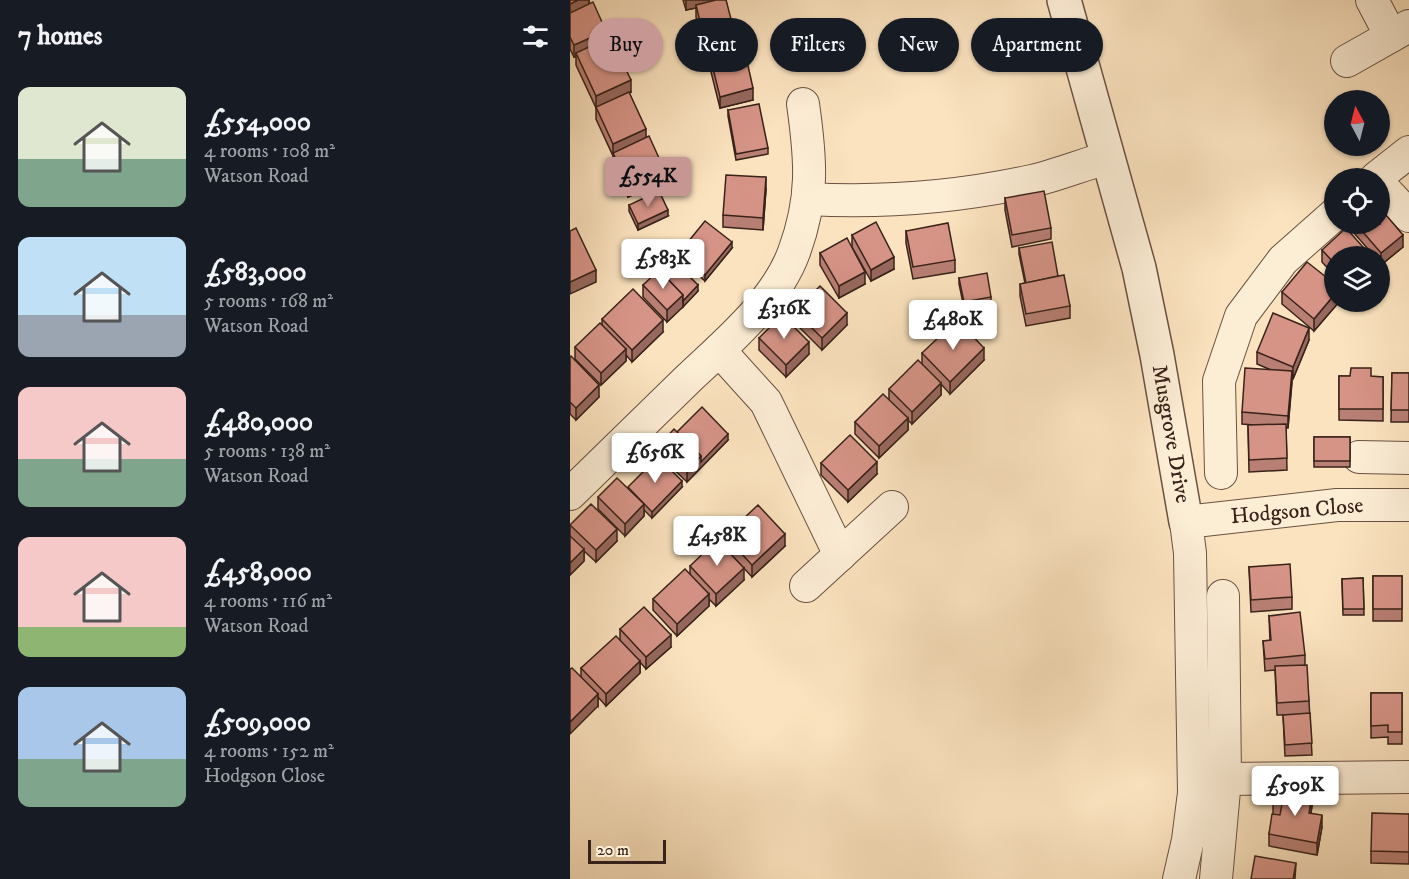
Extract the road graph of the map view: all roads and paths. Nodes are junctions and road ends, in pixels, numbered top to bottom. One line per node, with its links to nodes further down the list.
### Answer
1 (1064, 0): 7 (street, Musgrove Drive)
2 (1372, 0): 3 (street)
3 (1400, 31): 4 (street)
4 (1347, 61)
5 (803, 104): 10 (street)
6 (1409, 152): 8 (street)
7 (1107, 158): 10 (street); 20 (street, Musgrove Drive)
8 (1389, 168)
9 (1390, 196): 11 (street)
10 (808, 199): 13 (street)
11 (1409, 216)
12 (1324, 224): 16 (street, Hodgson Close)
13 (718, 350): 17 (street); 21 (street)
14 (1359, 457): 15 (street)
15 (1409, 458)
16 (1221, 473)
17 (570, 494)
18 (1409, 505): 20 (street, Hodgson Close)
19 (892, 507): 21 (street)
20 (1186, 522): 26 (street, Musgrove Drive)
21 (840, 555): 22 (street)
22 (806, 586)
23 (1223, 596): 25 (street)
24 (1409, 777): 25 (street)
25 (1225, 779): 27 (street)
26 (1179, 879)
27 (1216, 879)

